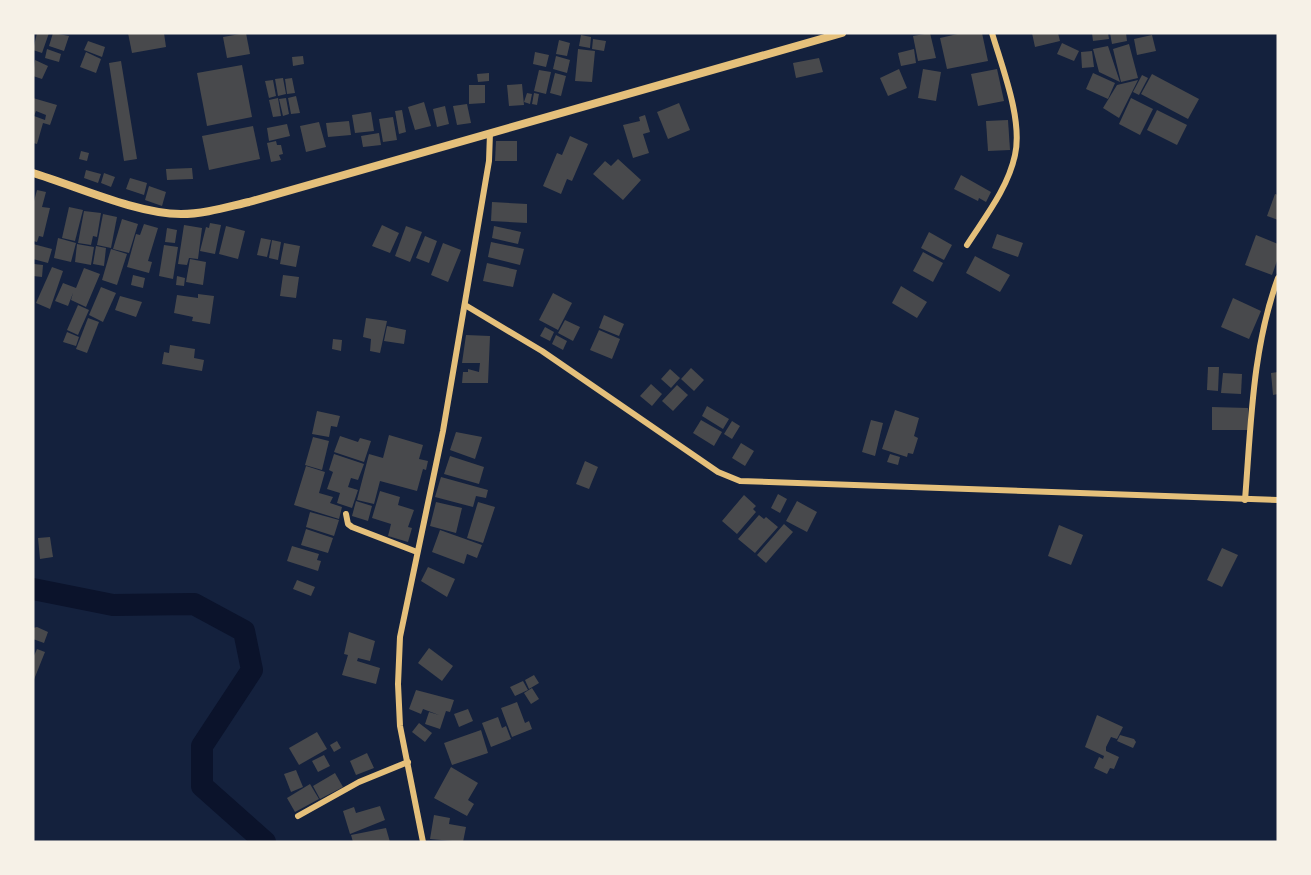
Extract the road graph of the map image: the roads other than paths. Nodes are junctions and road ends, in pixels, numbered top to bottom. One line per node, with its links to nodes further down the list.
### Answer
1 (842, 33): 3 (street)
2 (992, 33): 5 (street)
3 (490, 133): 4 (street); 7 (street)
4 (33, 173)
5 (967, 245)
6 (1278, 278): 8 (street)
7 (465, 305): 8 (street); 11 (street)
8 (1245, 500): 9 (street)
9 (1278, 500)
10 (346, 514): 11 (street)
11 (417, 552): 12 (street)
12 (408, 762): 13 (street); 14 (street)
13 (298, 816)
14 (423, 842)

